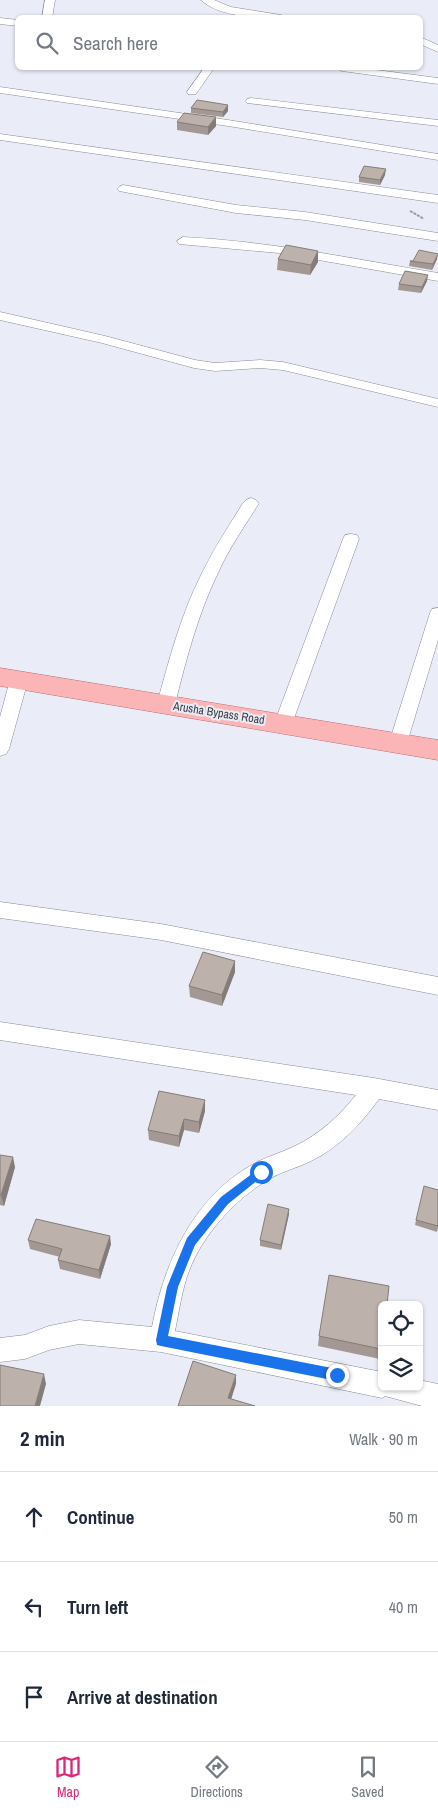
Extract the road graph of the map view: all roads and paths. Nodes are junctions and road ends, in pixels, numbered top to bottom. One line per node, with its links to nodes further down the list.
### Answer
1 (50, 0): 3 (street)
2 (206, 0): 4 (street)
3 (48, 15)
4 (262, 15)
5 (0, 21): 6 (street)
6 (15, 23)
7 (423, 42): 8 (street)
8 (438, 49)
9 (208, 70): 13 (street)
10 (357, 70): 11 (street)
11 (438, 81)
12 (0, 90): 17 (street)
13 (192, 92)
14 (251, 101): 15 (street)
15 (438, 123)
16 (0, 137): 19 (street)
17 (438, 157)
18 (123, 189): 20 (street)
19 (438, 199)
20 (438, 237)
21 (183, 241): 22 (street)
22 (438, 277)
23 (0, 316): 24 (street)
24 (438, 403)
25 (251, 503): 29 (street)
26 (351, 538): 30 (street)
27 (438, 613): 31 (street)
28 (10, 678): 29 (main road, Arusha Bypass Road); 32 (street)
29 (166, 704): 30 (main road, Arusha Bypass Road)
30 (282, 724): 31 (main road, Arusha Bypass Road)
31 (398, 743): 33 (main road, Arusha Bypass Road)
32 (0, 750)
33 (438, 750)
34 (0, 910): 35 (street)
35 (438, 986)
36 (0, 1031): 37 (street)
37 (374, 1088): 38 (street); 39 (street)
38 (438, 1100)
39 (161, 1340): 40 (street); 41 (street)
40 (0, 1350)
41 (378, 1384)
42 (411, 1391): 43 (street)
43 (438, 1397)

